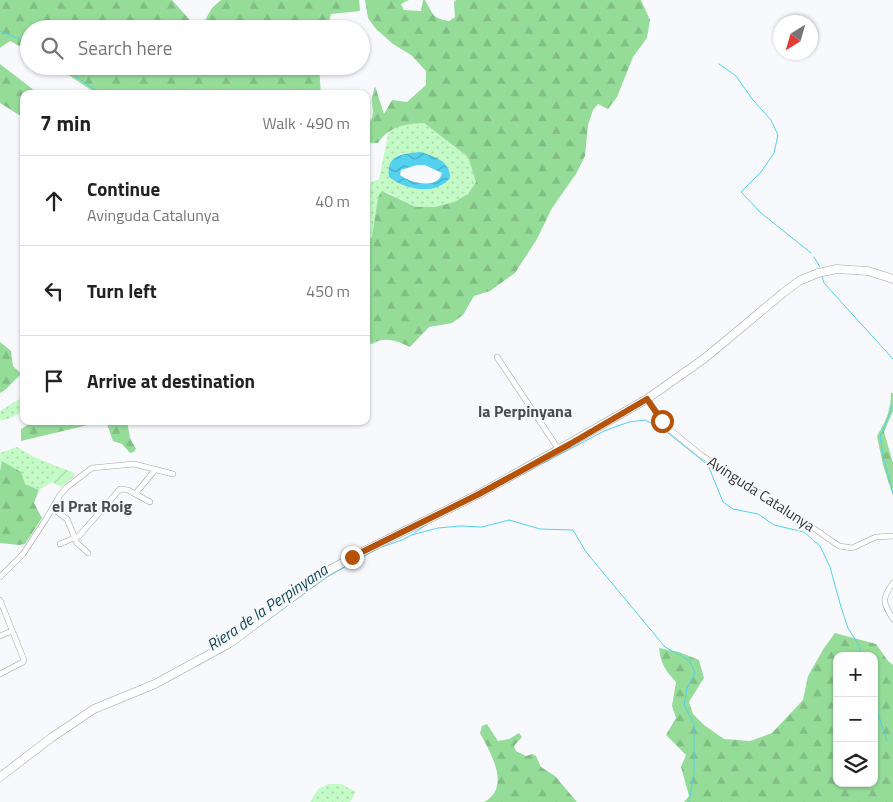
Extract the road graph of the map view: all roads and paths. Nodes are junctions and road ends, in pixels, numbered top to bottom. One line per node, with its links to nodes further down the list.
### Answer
1 (893, 278): 3 (street)
2 (497, 357): 4 (street)
3 (647, 399): 4 (street); 10 (street, Avinguda Catalunya)
4 (560, 450): 21 (street)
5 (156, 469): 6 (street); 7 (street); 9 (street)
6 (173, 474)
7 (135, 494): 8 (street); 11 (street)
8 (150, 502)
9 (53, 509): 11 (street); 14 (street)
10 (893, 536)
11 (74, 537): 12 (street); 13 (street)
12 (60, 544)
13 (88, 553)
14 (0, 577)
15 (893, 583): 17 (street)
16 (0, 600): 18 (street)
17 (893, 619)
18 (12, 630): 19 (street); 20 (street)
19 (0, 636)
20 (0, 674)
21 (0, 777)

